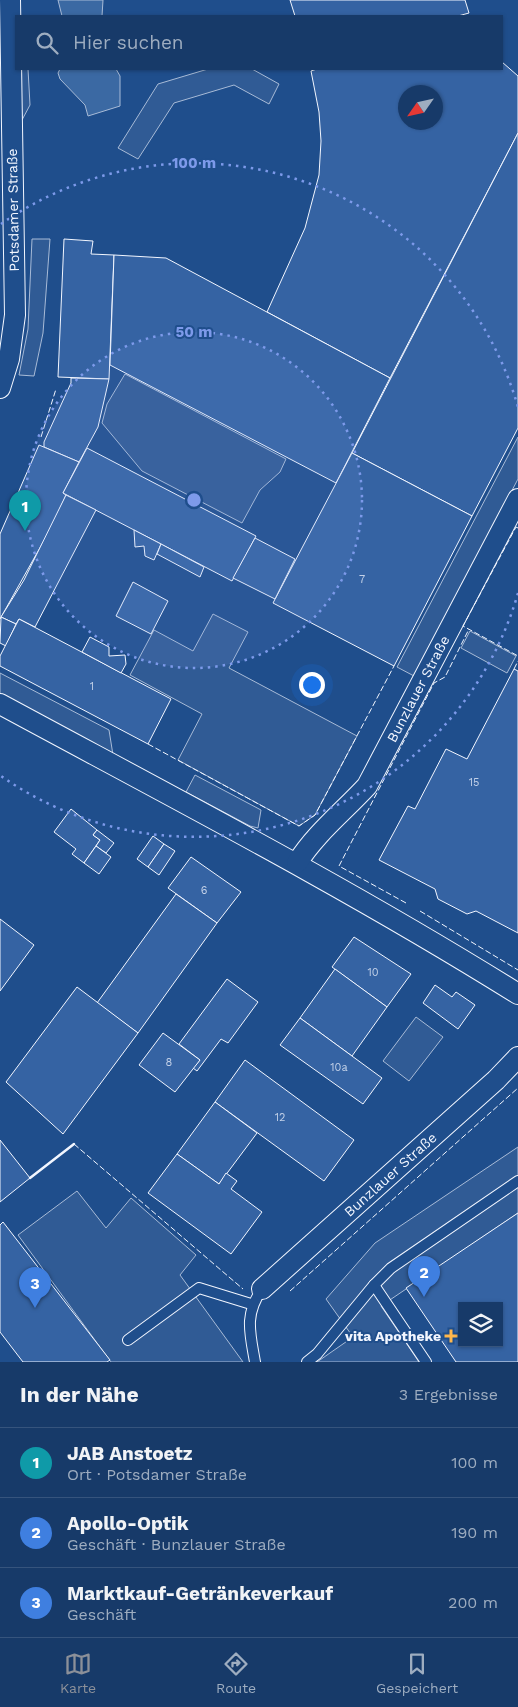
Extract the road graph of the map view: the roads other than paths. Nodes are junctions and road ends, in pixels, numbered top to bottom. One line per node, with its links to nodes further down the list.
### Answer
1 (10, 0): 2 (street, Potsdamer Straße)
2 (0, 388)
3 (518, 499): 5 (street, Bunzlauer Straße)
4 (0, 704): 5 (street)
5 (297, 863): 6 (street)
6 (518, 994)
7 (518, 1057): 10 (street, Bunzlauer Straße)
8 (518, 1181): 9 (lane)
9 (374, 1285): 13 (lane); 14 (lane)
10 (257, 1297): 11 (lane); 12 (lane)
11 (128, 1340)
12 (255, 1362)
13 (307, 1362)
14 (426, 1362)

